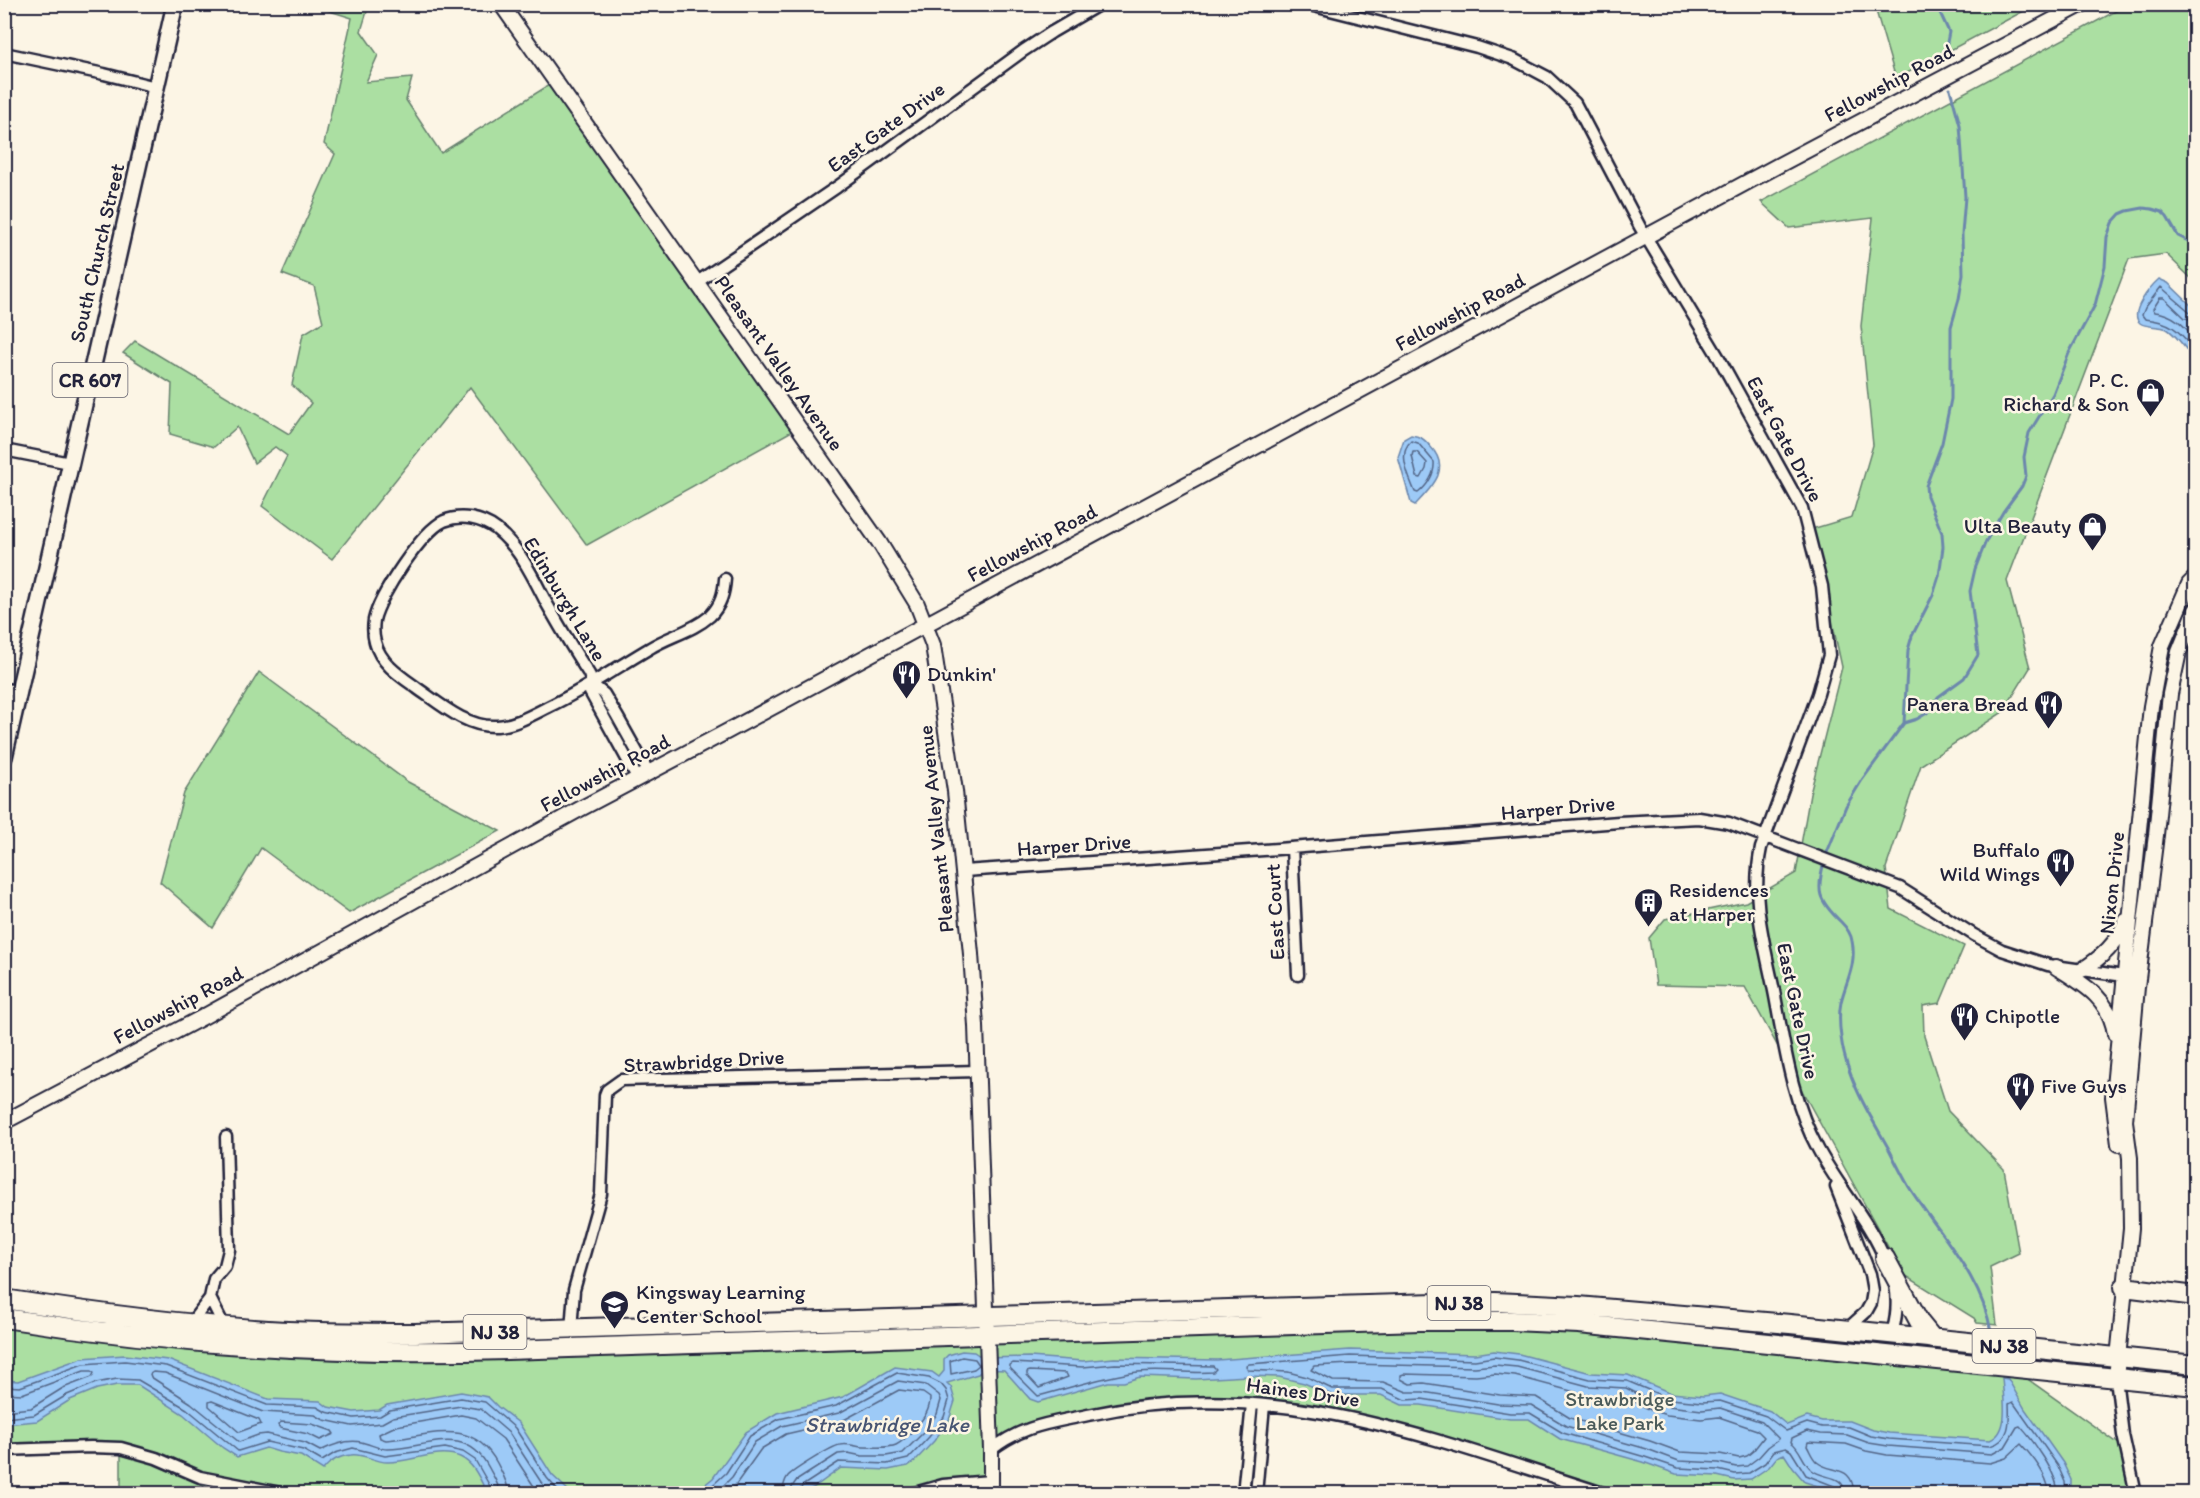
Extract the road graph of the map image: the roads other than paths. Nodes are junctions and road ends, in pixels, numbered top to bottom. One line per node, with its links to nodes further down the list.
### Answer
1 (175, 4): 7 (main road, South Church Street / CR 607)
2 (501, 4): 9 (street, Pleasant Valley Avenue)
3 (1100, 4): 9 (street, East Gate Drive)
4 (1306, 4): 8 (street, East Gate Drive)
5 (2083, 4): 8 (street, Fellowship Road)
6 (4, 53): 7 (street)
7 (156, 87): 11 (main road, South Church Street / CR 607)
8 (1646, 237): 15 (street, Fellowship Road); 20 (street, East Gate Drive)
9 (696, 283): 15 (street, Pleasant Valley Avenue)
10 (4, 450): 11 (street)
11 (70, 463): 17 (main road, South Church Street / CR 607)
12 (2196, 577): 23 (street, Nixon Drive)
13 (725, 579): 16 (street)
14 (2196, 610): 26 (street, Nixon Drive)
15 (926, 624): 19 (street, Fellowship Road); 22 (street, Pleasant Valley Avenue)
16 (592, 684): 16 (street, Edinburgh Lane); 19 (street, Edinburgh Lane)
17 (12, 690): 18 (main road, South Church Street / CR 607)
18 (4, 757)
19 (644, 776): 32 (street, Fellowship Road)
20 (1765, 836): 21 (street, Harper Drive); 24 (street, Harper Drive); 34 (street, East Gate Drive)
21 (1292, 848): 22 (street, Harper Drive); 27 (street, East Court)
22 (964, 871): 31 (street, Pleasant Valley Avenue)
23 (2131, 908): 25 (street); 28 (street, Nixon Drive)
24 (2056, 967): 25 (street, Harper Drive); 30 (street)
25 (2082, 970): 28 (street, Harper Drive)
26 (2138, 973): 28 (street, Harper Drive); 29 (street, Nixon Drive)
27 (1298, 975)
28 (2124, 976): 29 (street); 30 (street, Nixon Drive)
29 (2137, 987): 35 (street, Nixon Drive)
30 (2117, 1051): 35 (street, Nixon Drive)
31 (978, 1071): 44 (street, Strawbridge Drive); 46 (street, Pleasant Valley Avenue)
32 (4, 1122)
33 (226, 1137): 40 (street)
34 (1830, 1169): 36 (street, East Gate Drive); 45 (street, East Gate Drive)
35 (2131, 1201): 37 (street, Nixon Drive)
36 (1885, 1258): 47 (street, East Gate Drive); 48 (highway)
37 (2124, 1287): 38 (highway); 50 (street, Nixon Drive)
38 (2196, 1296)
39 (4, 1299): 42 (highway, NJ 38)
40 (210, 1299): 42 (street); 43 (street)
41 (4, 1318): 46 (highway, NJ 38)
42 (190, 1324): 43 (highway, NJ 38)
43 (224, 1326): 44 (highway, NJ 38)
44 (571, 1330): 46 (highway, NJ 38)
45 (1846, 1330): 46 (highway, NJ 38); 47 (highway, NJ 38)
46 (987, 1335): 49 (highway, NJ 38); 57 (street, Pleasant Valley Avenue)
47 (1891, 1335): 48 (highway, NJ 38); 49 (highway)
48 (1933, 1339): 50 (highway, NJ 38)
49 (1811, 1347): 52 (highway, NJ 38)
50 (2116, 1357): 51 (highway, NJ 38); 52 (street, Nixon Drive)
51 (2196, 1365)
52 (2116, 1378): 53 (highway, NJ 38); 64 (street, Nixon Drive)
53 (2196, 1386)
54 (1252, 1404): 55 (street, Haines Drive); 57 (street, Haines Drive); 61 (street)
55 (1264, 1405): 62 (street); 63 (street, Haines Drive)
56 (4, 1450): 59 (street)
57 (991, 1450): 58 (street, Pleasant Valley Avenue)
58 (990, 1487): 60 (street)
59 (285, 1493)
60 (911, 1494)
61 (1243, 1494)
62 (1256, 1494)
63 (1606, 1494)
64 (2136, 1494)

